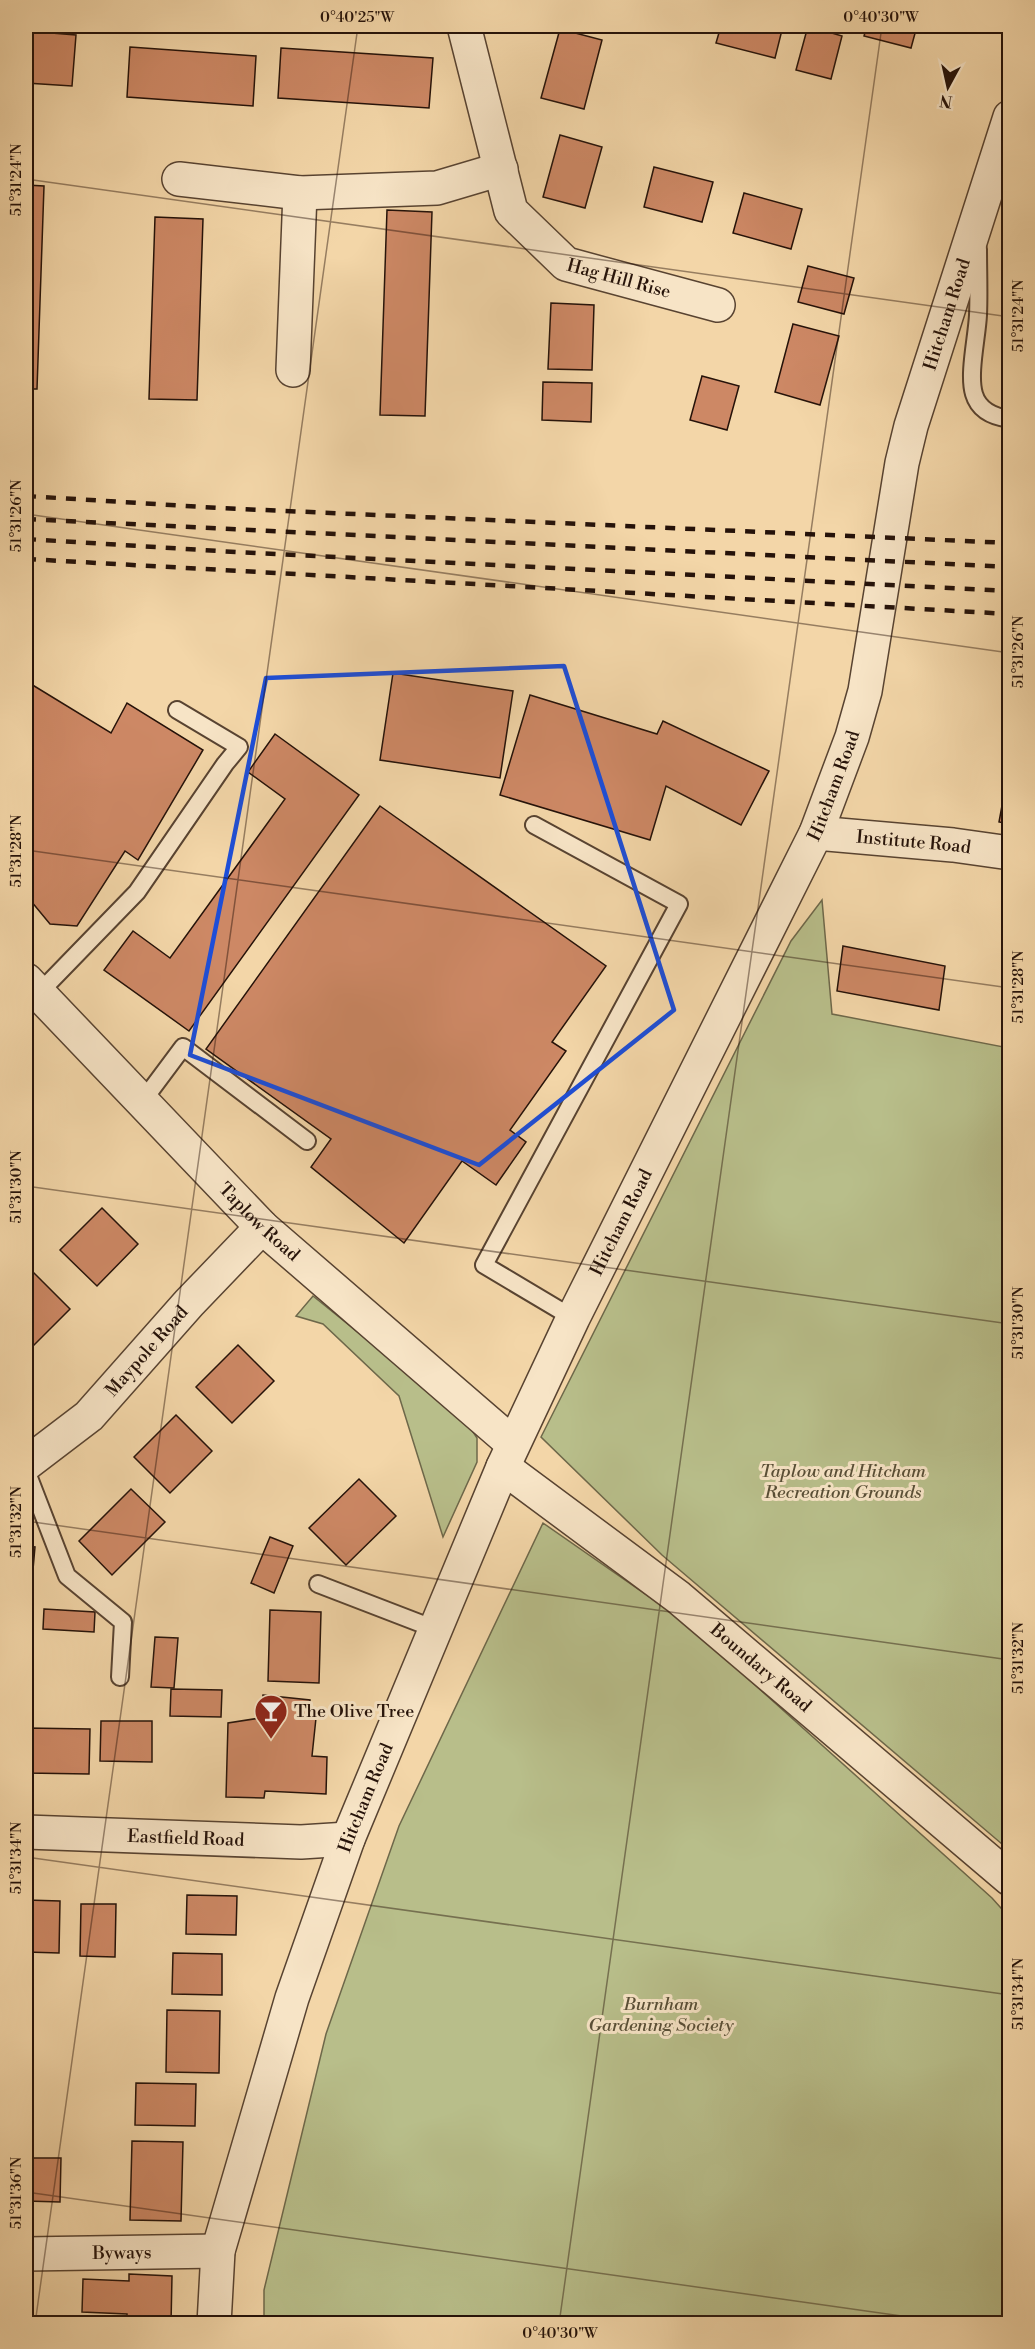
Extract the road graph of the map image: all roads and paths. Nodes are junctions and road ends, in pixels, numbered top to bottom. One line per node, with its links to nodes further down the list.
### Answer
1 (464, 26): 3 (street, Hag Hill Rise)
2 (1010, 117): 6 (street, Hitcham Road)
3 (501, 169): 5 (street); 7 (street, Hag Hill Rise)
4 (179, 178): 5 (street)
5 (300, 193): 8 (street)
6 (978, 221): 9 (lane); 12 (street, Hitcham Road)
7 (718, 305)
8 (293, 370)
9 (1010, 419)
10 (177, 710): 14 (lane)
11 (534, 825): 18 (lane)
12 (816, 833): 13 (street, Institute Road); 18 (street, Hitcham Road)
13 (1010, 853)
14 (32, 986): 15 (street, Taplow Road)
15 (142, 1102): 16 (lane); 17 (street, Taplow Road)
16 (307, 1141)
17 (262, 1227): 19 (street, Taplow Road); 20 (street, Maypole Road)
18 (573, 1318): 19 (street, Hitcham Road)
19 (508, 1456): 23 (street, Hitcham Road); 27 (street, Boundary Road)
20 (26, 1464)
21 (26, 1470): 24 (lane)
22 (318, 1584): 23 (lane)
23 (435, 1629): 26 (street, Hitcham Road)
24 (120, 1677)
25 (26, 1832): 26 (street, Eastfield Road)
26 (348, 1839): 28 (street, Hitcham Road)
27 (1010, 1879)
28 (218, 2251): 29 (street, Byways); 30 (street, Hitcham Road)
29 (26, 2254)
30 (214, 2324)

